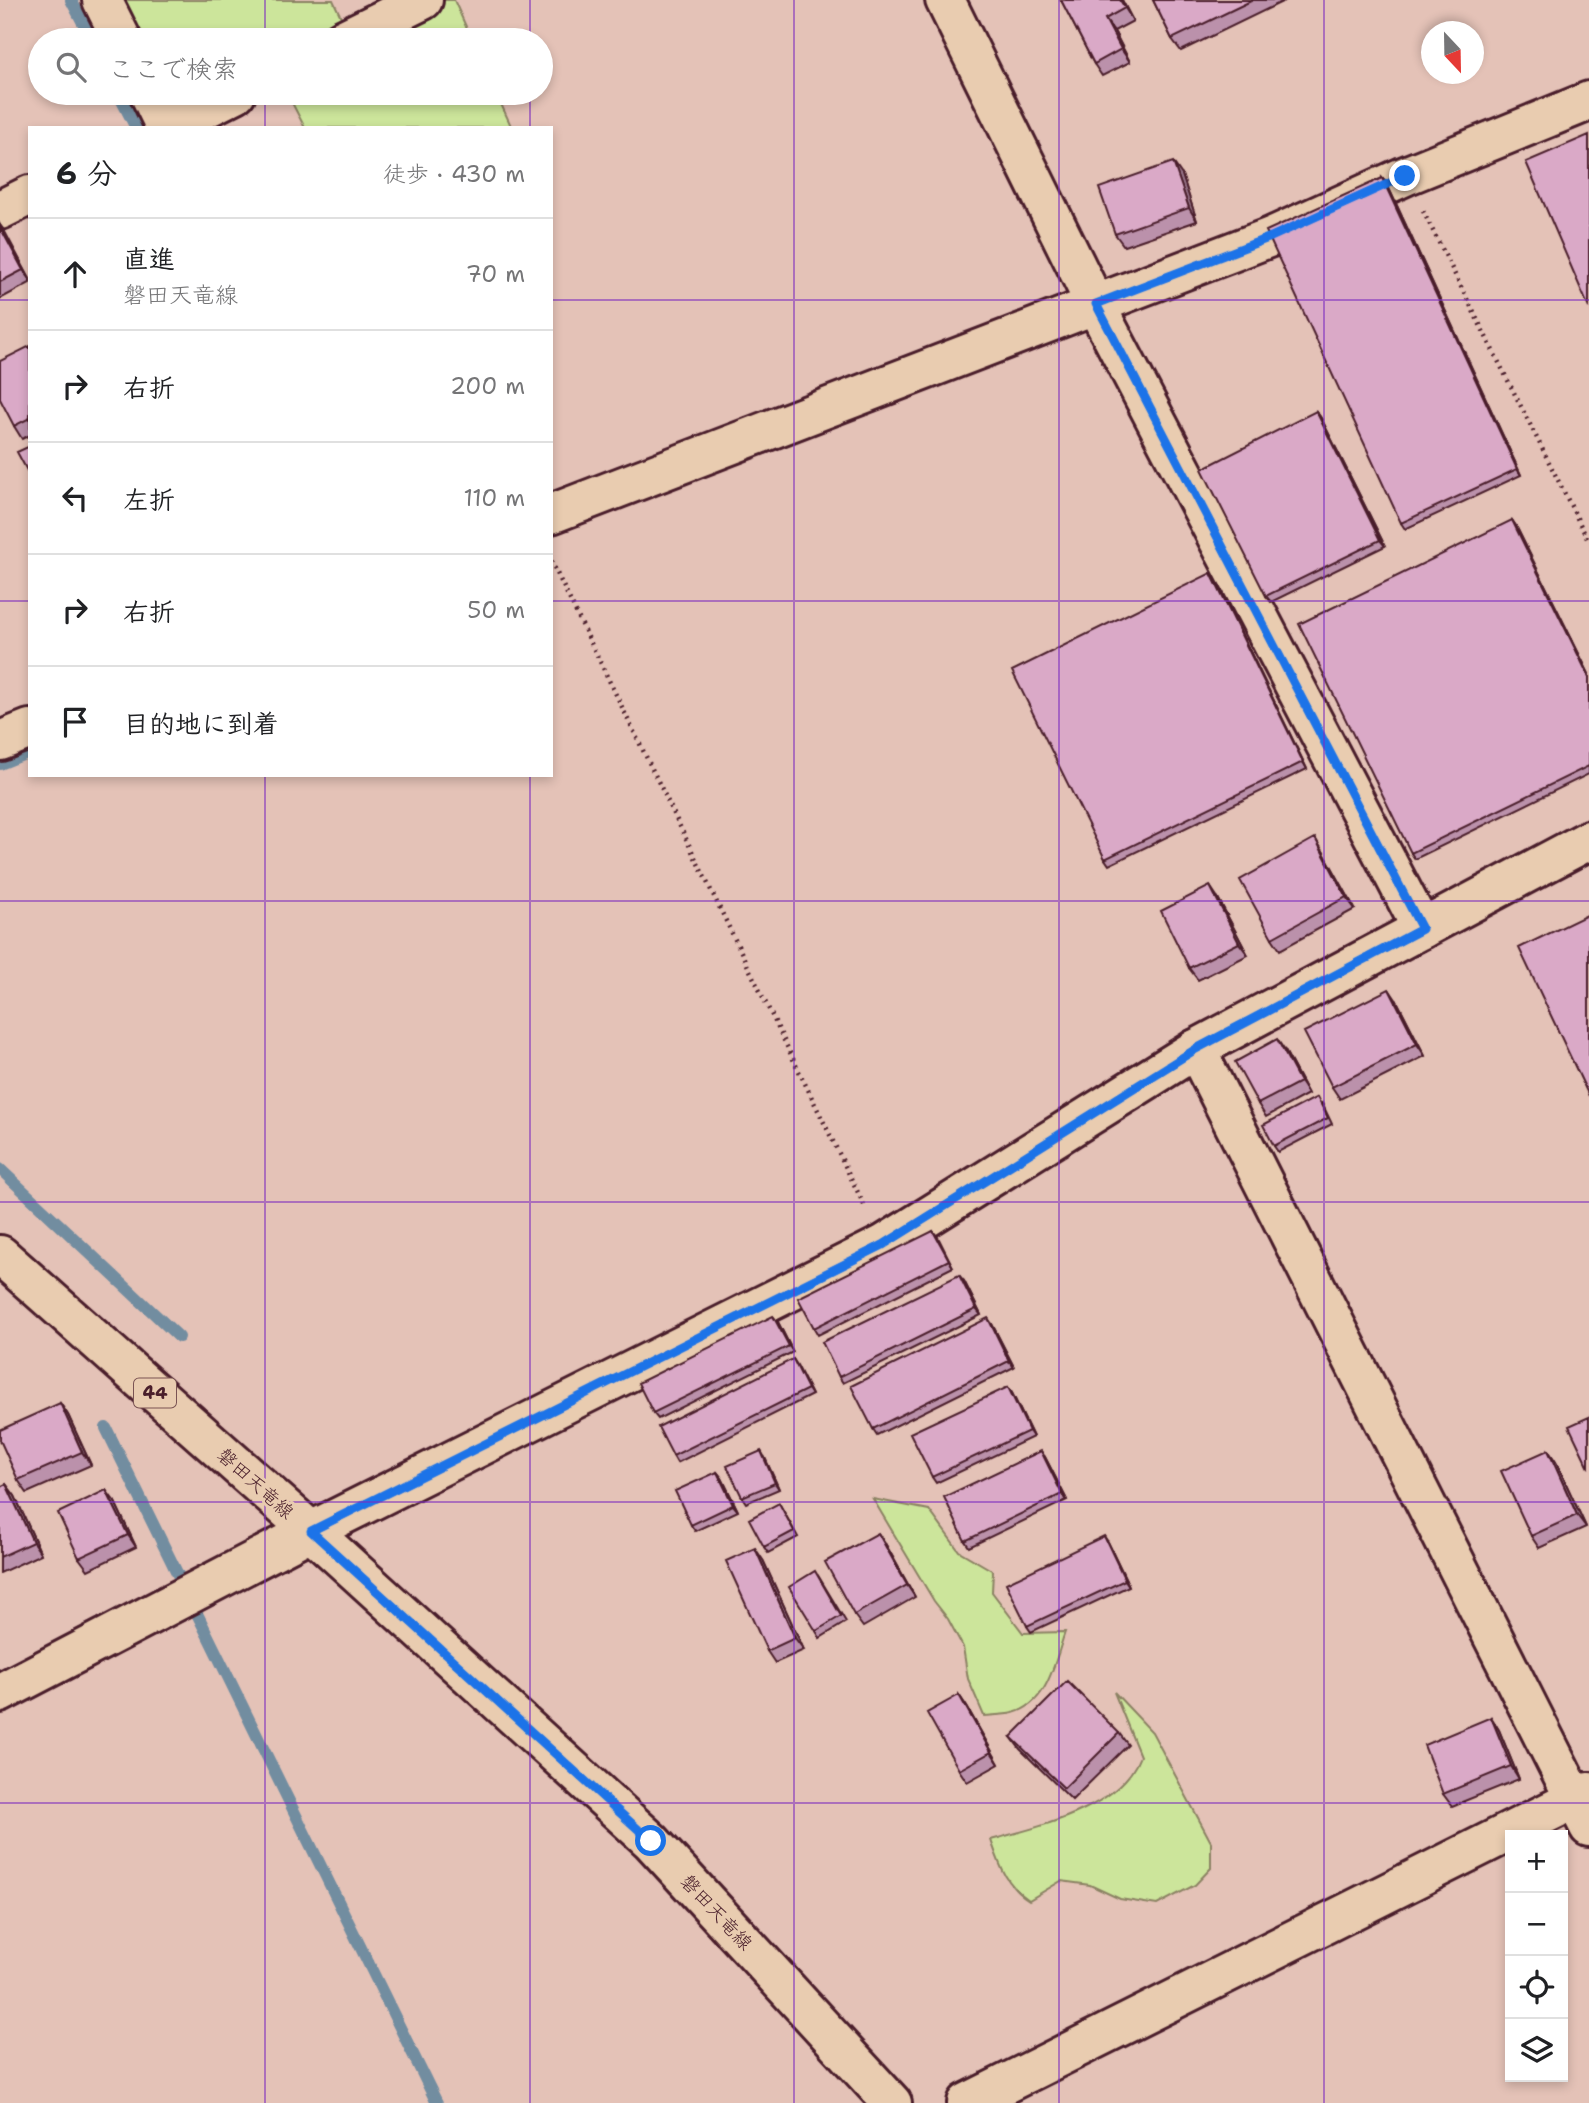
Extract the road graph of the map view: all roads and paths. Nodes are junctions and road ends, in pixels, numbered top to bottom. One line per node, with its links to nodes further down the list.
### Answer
1 (102, 0): 4 (street)
2 (423, 0): 5 (street)
3 (946, 0): 14 (street)
4 (116, 28)
5 (366, 28)
6 (1589, 101): 11 (street)
7 (155, 105): 9 (street)
8 (212, 105): 10 (street)
9 (165, 126)
10 (170, 126)
11 (1405, 176): 14 (street); 16 (path)
12 (28, 196): 13 (street)
13 (0, 210)
14 (1096, 304): 15 (street); 21 (street)
15 (553, 513)
16 (1589, 542)
17 (553, 565): 23 (path)
18 (28, 730): 19 (street)
19 (0, 741)
20 (1589, 840): 21 (street)
21 (1422, 929): 22 (street)
22 (1196, 1049): 23 (street); 27 (street)
23 (883, 1245): 25 (street)
24 (0, 1255): 25 (street, 磐田天竜線 / 44)
25 (311, 1531): 26 (street); 28 (street, 磐田天竜線 / 44)
26 (0, 1693)
27 (1584, 1806): 29 (street)
28 (892, 2103)
29 (967, 2103)

